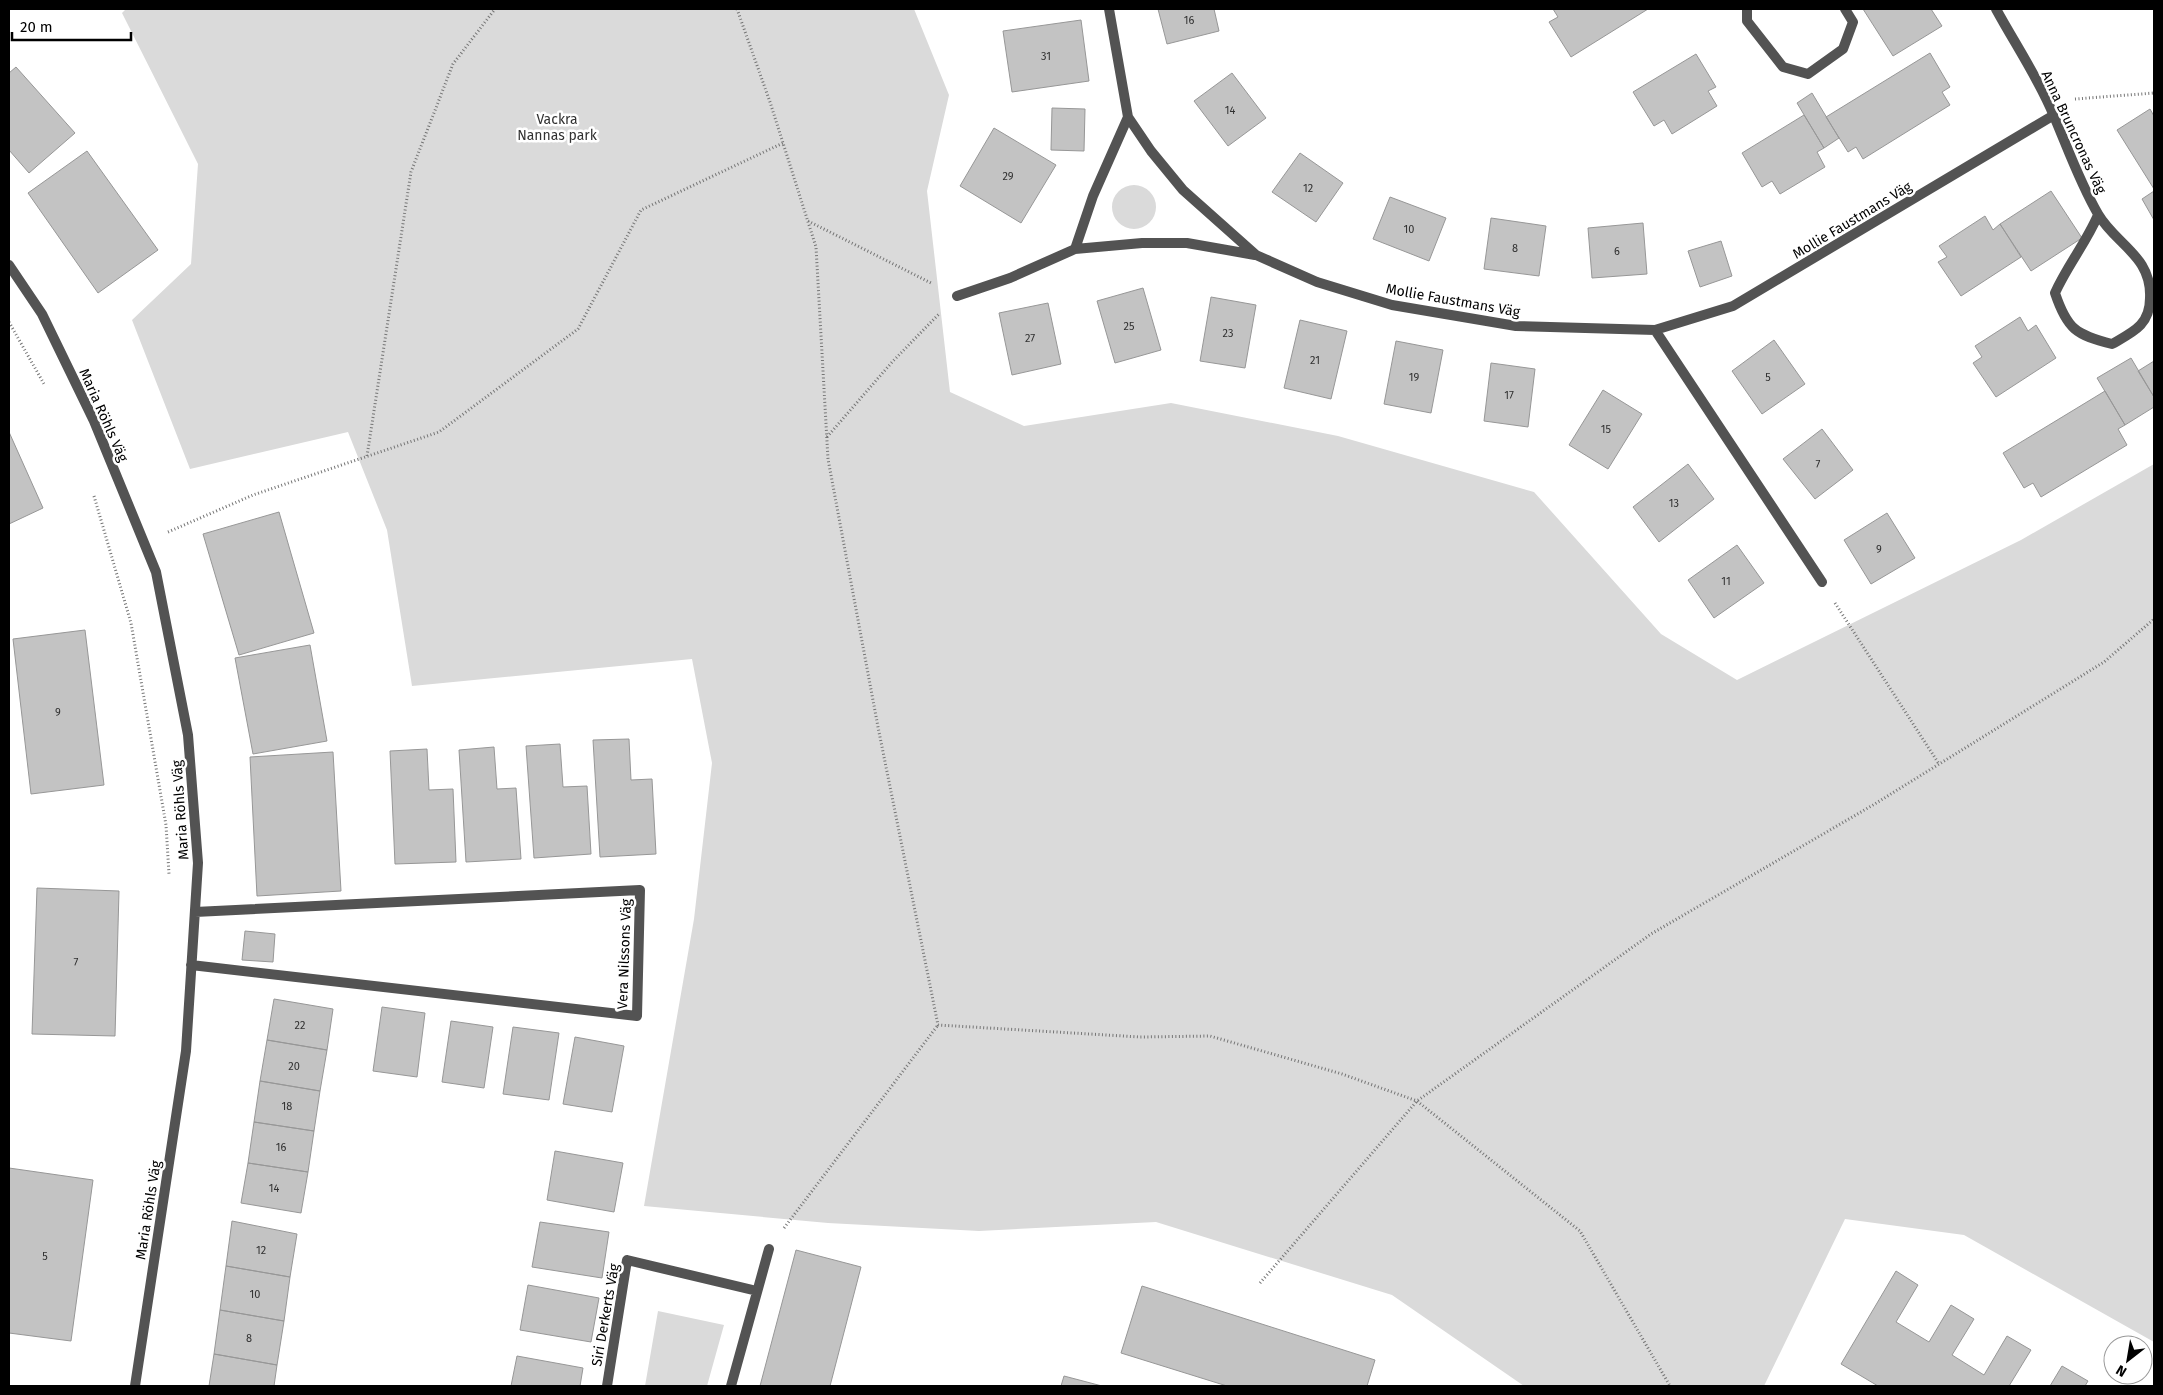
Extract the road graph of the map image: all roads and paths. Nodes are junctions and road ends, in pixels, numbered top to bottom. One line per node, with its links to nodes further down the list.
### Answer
1 (496, 9): 22 (path)
2 (737, 9): 11 (path)
3 (1109, 9): 10 (street, Mollie Faustmans Väg)
4 (1747, 9): 5 (street)
5 (1845, 9)
6 (1996, 9): 8 (street, Anna Bruncronas Väg)
7 (2154, 93): 8 (path)
8 (2047, 102): 9 (street, Anna Bruncronas Väg)
9 (2054, 115): 12 (street, Anna Bruncronas Väg); 19 (street, Mollie Faustmans Väg)
10 (1128, 117): 14 (street); 15 (street, Mollie Faustmans Väg)
11 (783, 143): 13 (path); 22 (path)
12 (2098, 215): 12 (street, Anna Bruncronas Väg)
13 (808, 221): 17 (path); 21 (path)
14 (1075, 249): 15 (street, Mollie Faustmans Väg); 17 (street, Mollie Faustmans Väg)
15 (1256, 255): 19 (street, Mollie Faustmans Väg)
16 (9, 265): 24 (street, Maria Röhls Väg)
17 (957, 296): 21 (path)
18 (9, 322): 20 (path)
19 (1655, 330): 25 (street)
20 (47, 388)
21 (827, 437): 31 (path)
22 (367, 456): 24 (path)
23 (93, 492): 28 (path)
24 (144, 543): 29 (street, Maria Röhls Väg)
25 (1822, 582): 27 (path)
26 (2154, 620): 27 (path)
27 (1939, 764): 32 (path)
28 (169, 882)
29 (195, 912): 30 (street, Maria Röhls Väg); 30 (street, Vera Nilssons Väg)
30 (192, 965): 36 (street, Maria Röhls Väg)
31 (938, 1025): 32 (path); 33 (path)
32 (1417, 1101): 34 (path); 39 (path)
33 (769, 1248): 35 (street)
34 (1260, 1283)
35 (757, 1291): 37 (street, Siri Derkerts Väg); 38 (street)
36 (136, 1386)
37 (608, 1386)
38 (732, 1386)
39 (1670, 1386)

